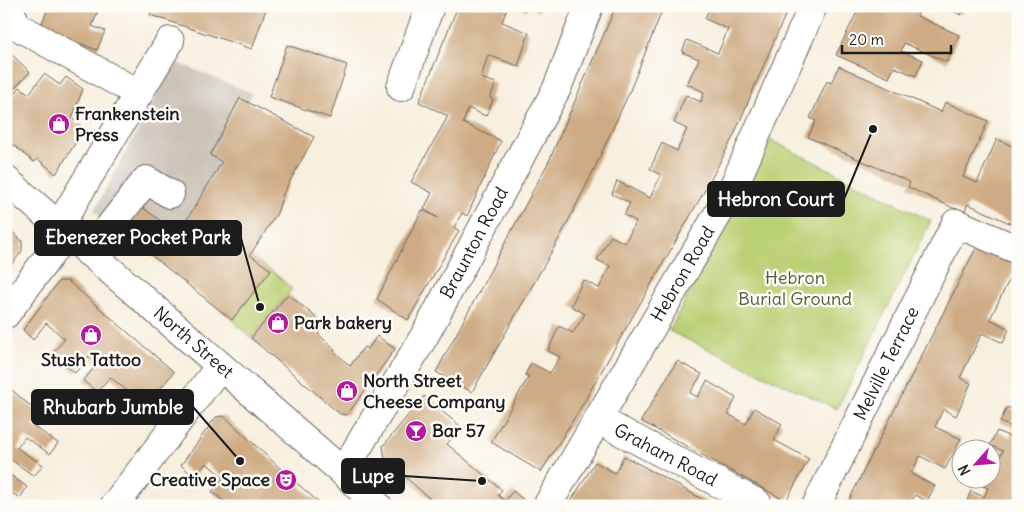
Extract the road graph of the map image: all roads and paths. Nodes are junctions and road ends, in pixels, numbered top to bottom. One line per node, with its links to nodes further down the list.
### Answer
1 (8, 6): 7 (street)
2 (589, 6): 16 (street, Braunton Road)
3 (813, 6): 15 (street, Hebron Road)
4 (425, 8): 6 (street)
5 (170, 41): 7 (street)
6 (401, 87)
7 (140, 94): 10 (street)
8 (6, 180): 10 (street, North Street)
9 (170, 194): 12 (street)
10 (62, 230): 12 (street, North Street); 13 (street)
11 (1018, 250): 21 (street, Melville Terrace)
12 (89, 253): 14 (street, North Street)
13 (6, 314)
14 (220, 366): 16 (street, North Street); 18 (street)
15 (599, 420): 17 (street, Graham Road); 20 (street, Hebron Road)
16 (343, 472): 19 (street, North Street)
17 (758, 503)
18 (114, 506)
19 (378, 506)
20 (547, 506)
21 (816, 506)

